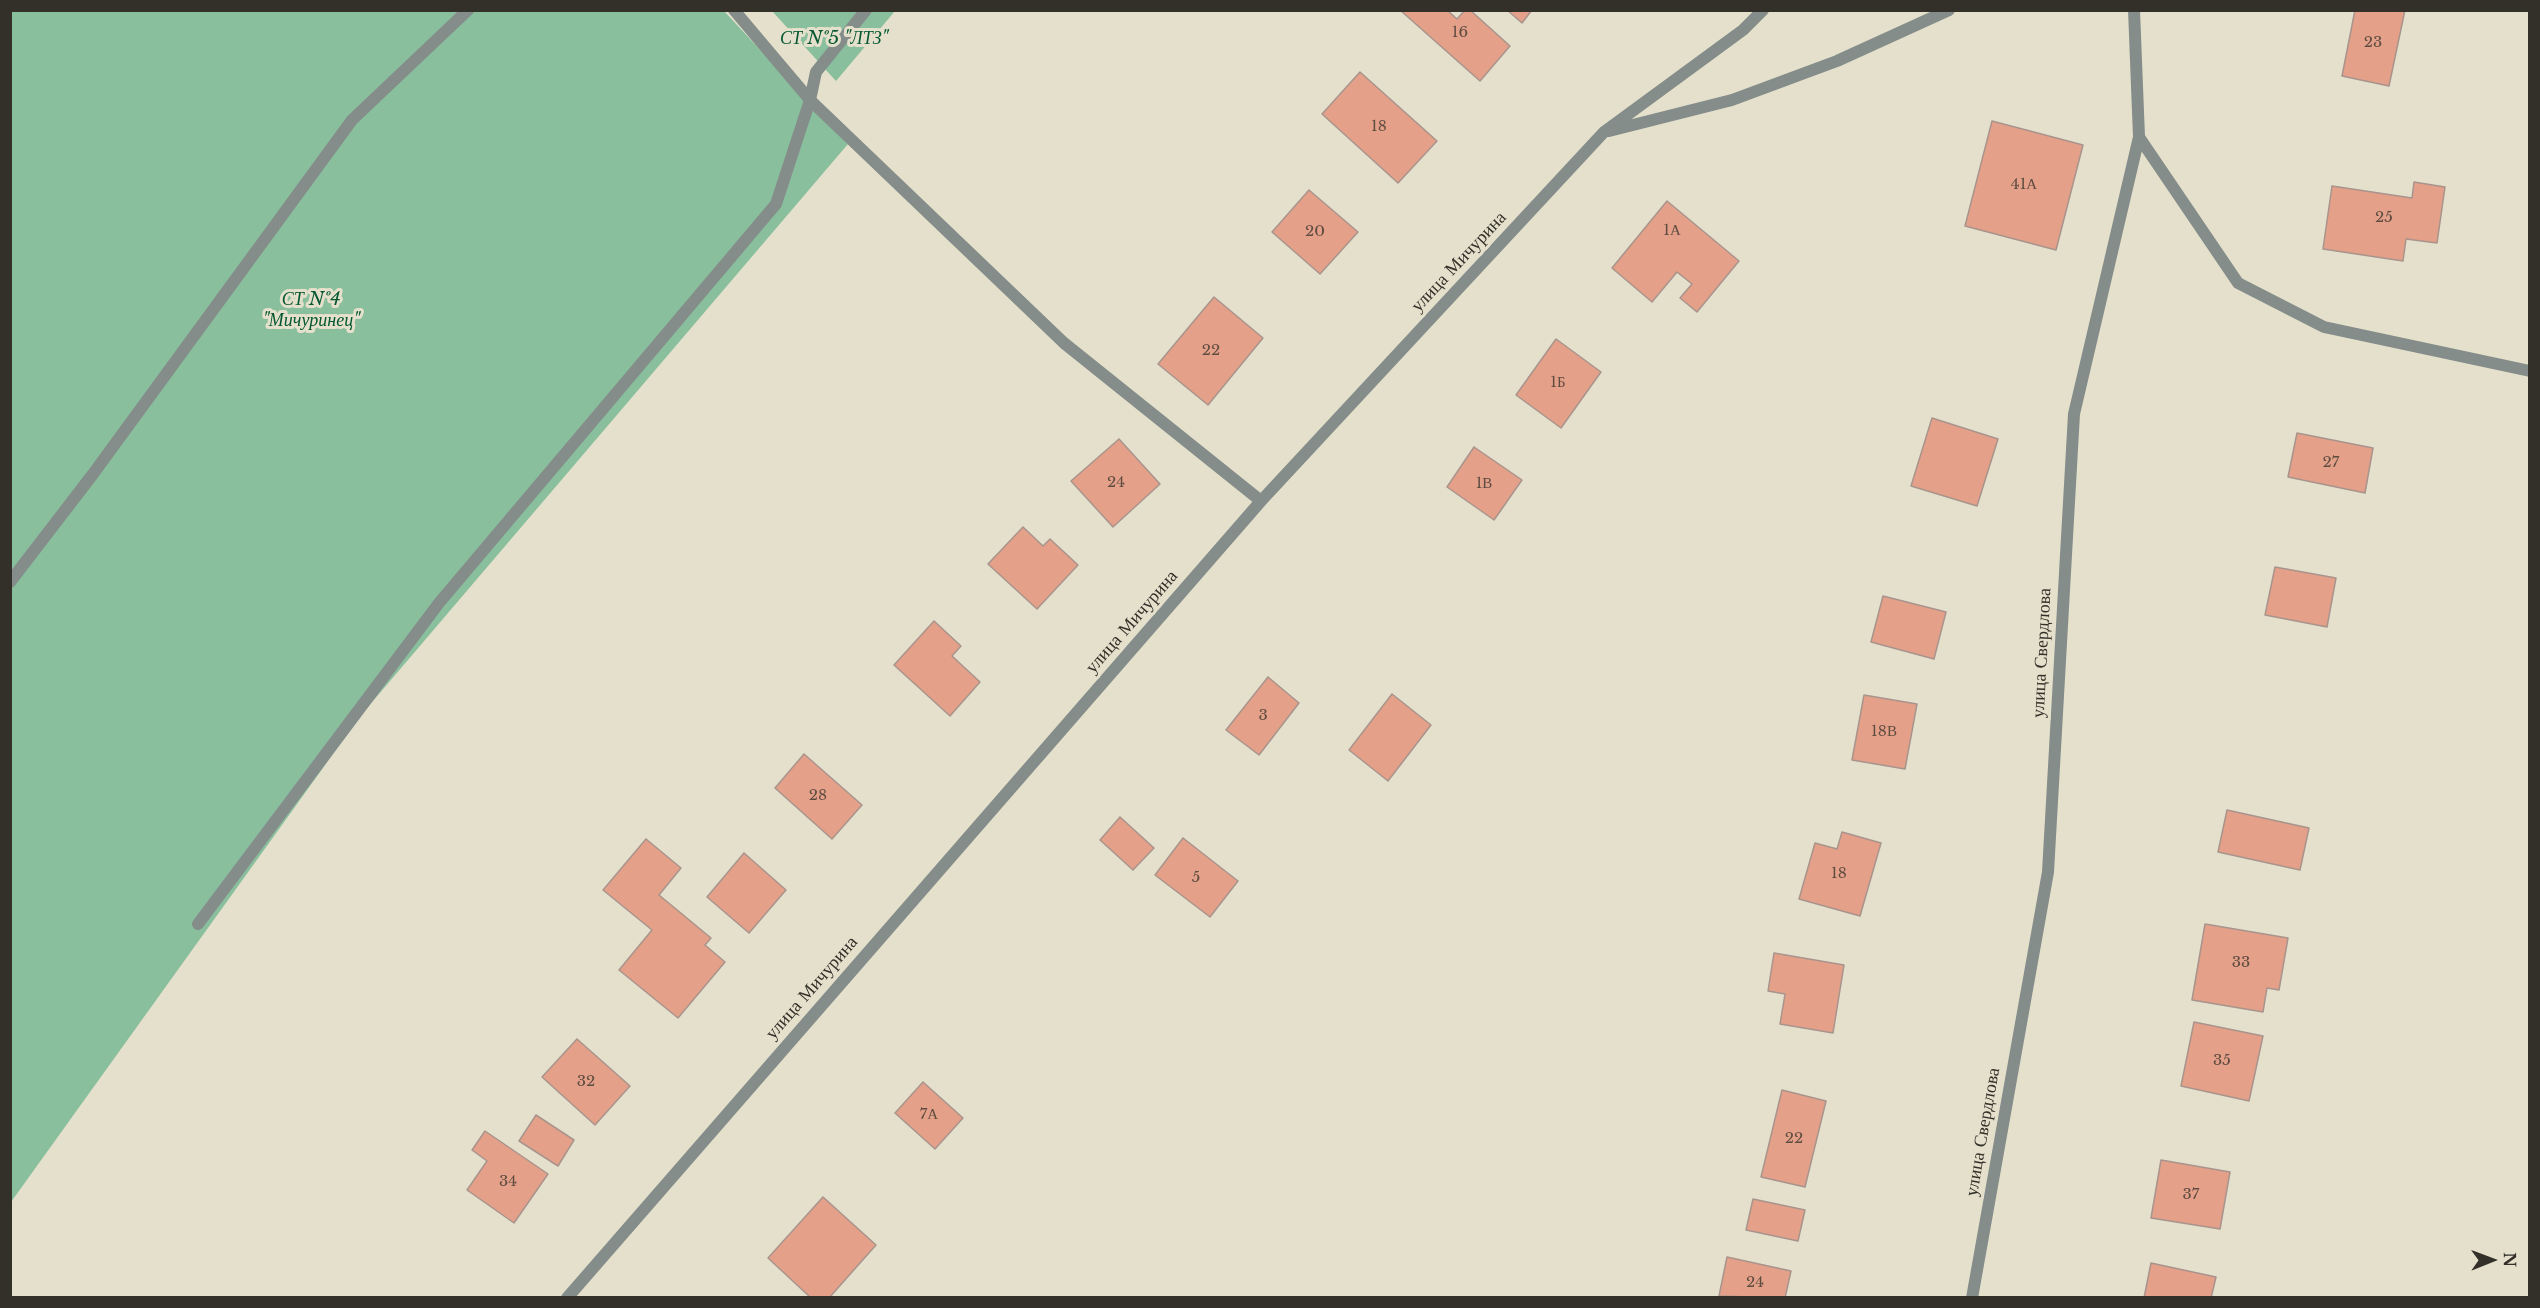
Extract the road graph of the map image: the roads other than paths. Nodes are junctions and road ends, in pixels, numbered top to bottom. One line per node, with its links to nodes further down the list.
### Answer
1 (468, 10): 12 (street)
2 (734, 10): 7 (street)
3 (866, 10): 7 (street)
4 (1763, 10): 8 (street, улица Мичурина)
5 (1949, 10): 8 (street)
6 (2134, 10): 9 (street, улица Свердлова)
7 (810, 100): 11 (street); 13 (street)
8 (1604, 132): 11 (street, улица Мичурина)
9 (2139, 137): 10 (street); 15 (street, улица Свердлова)
10 (2529, 371)
11 (1261, 501): 14 (street, улица Мичурина)
12 (10, 582)
13 (198, 924)
14 (567, 1298)
15 (1971, 1298)

